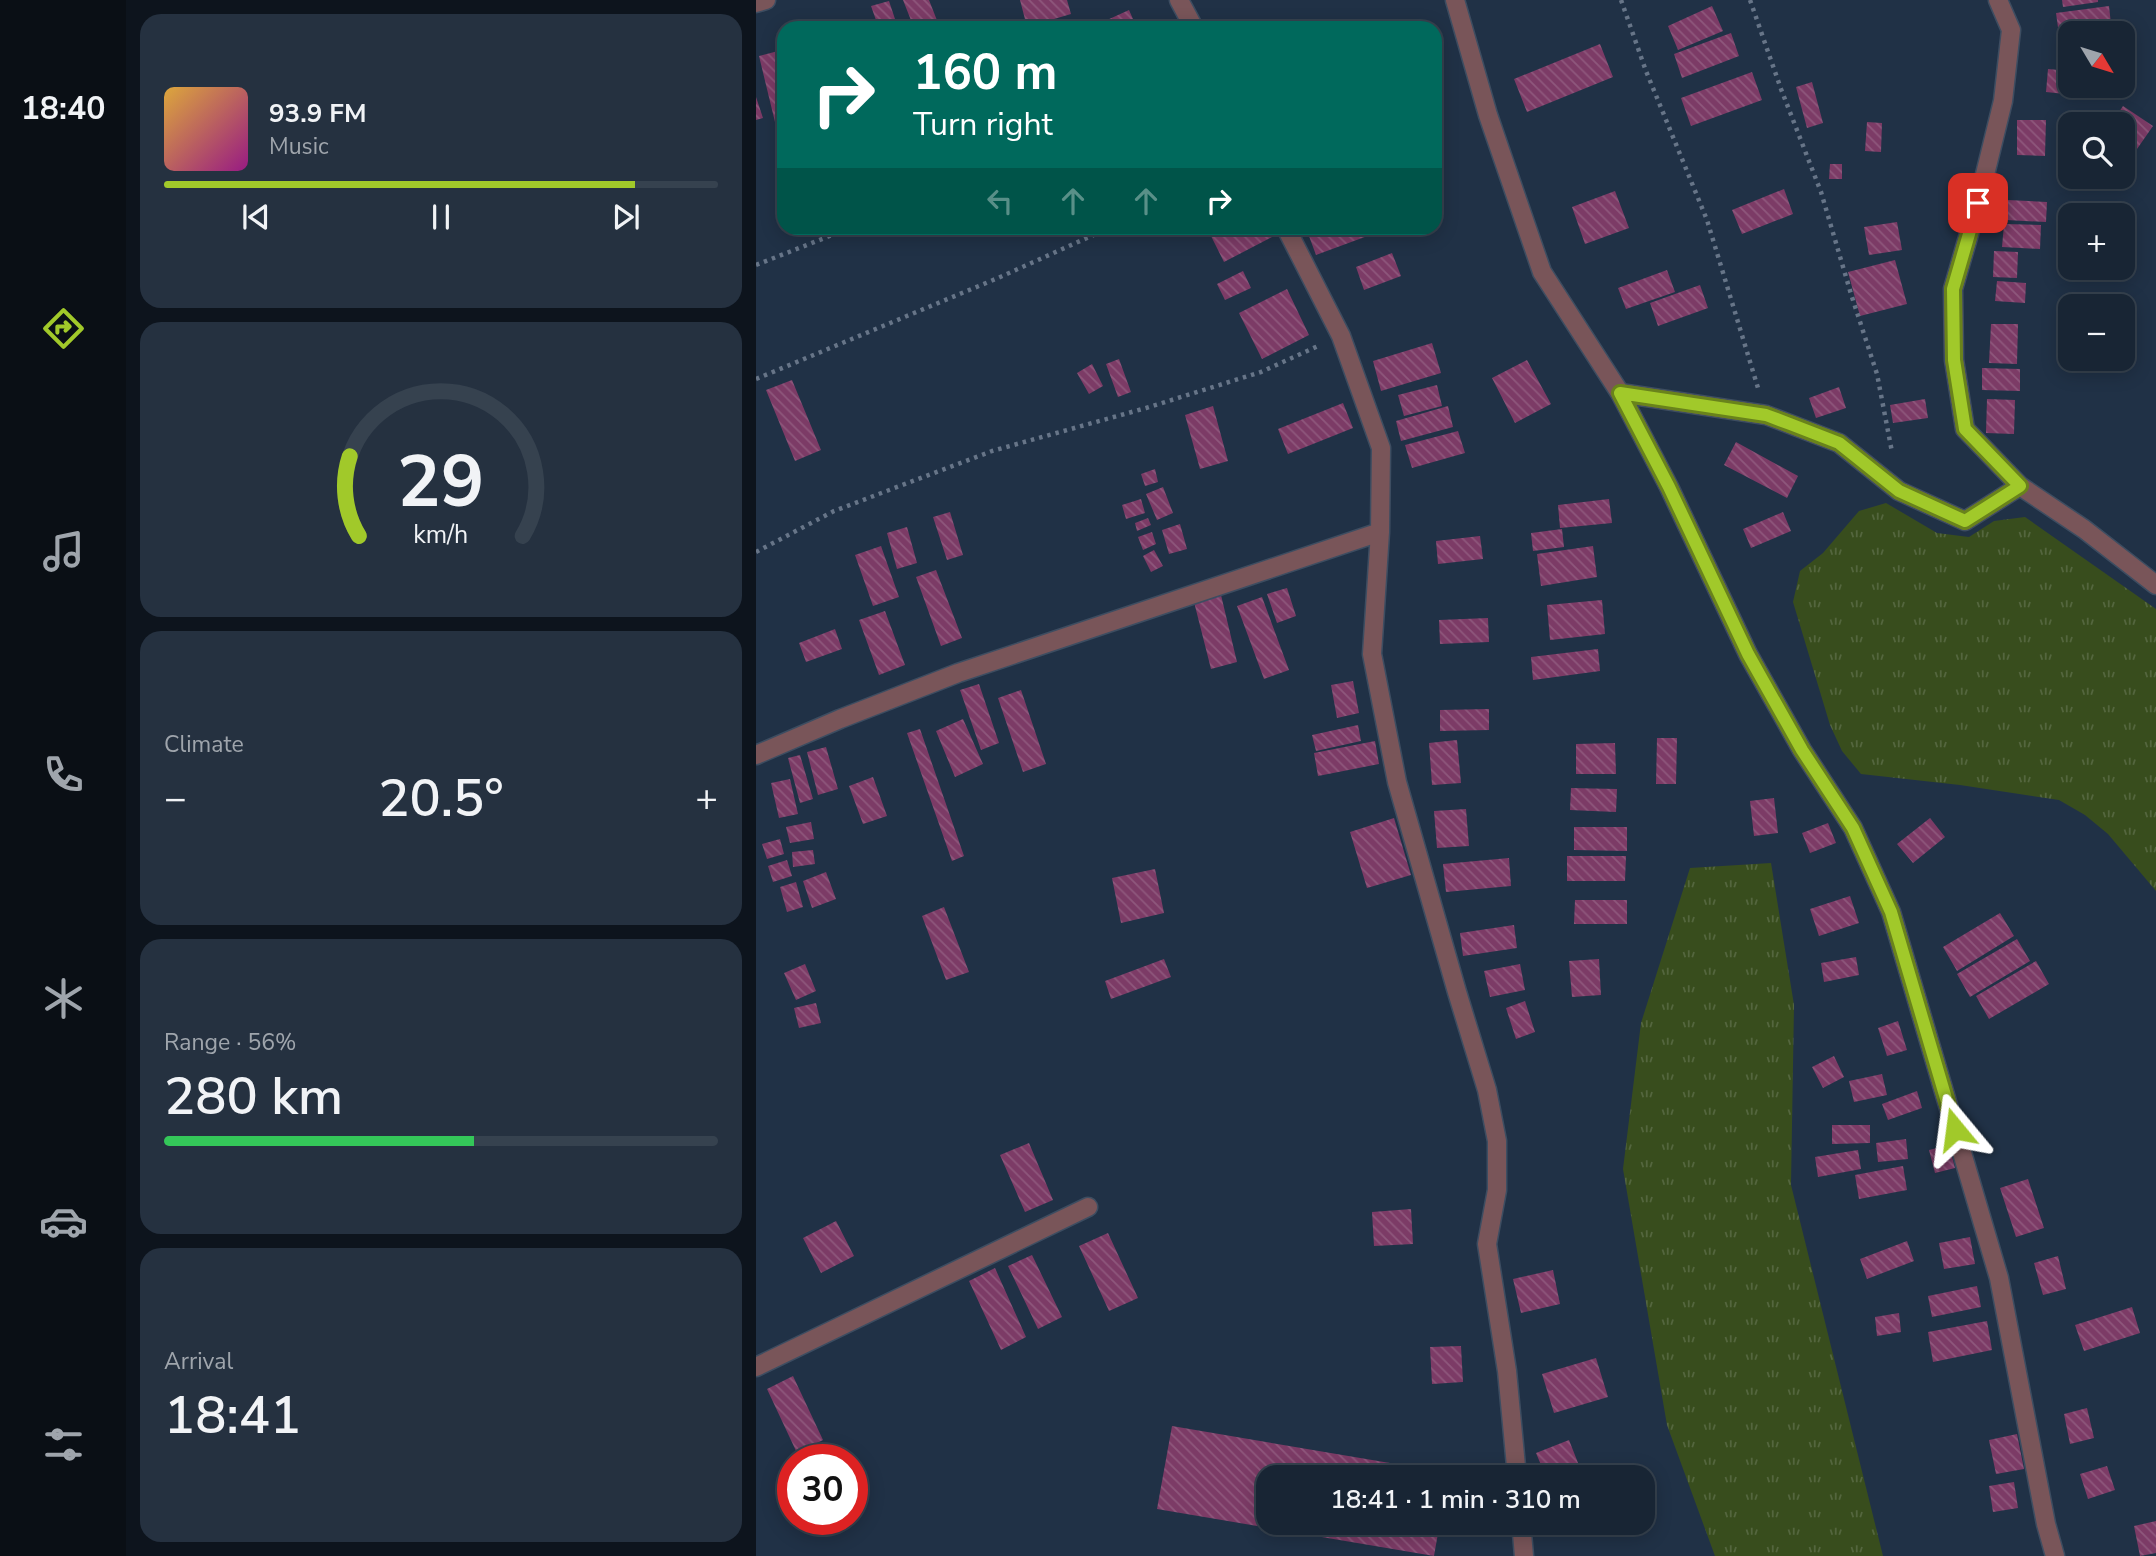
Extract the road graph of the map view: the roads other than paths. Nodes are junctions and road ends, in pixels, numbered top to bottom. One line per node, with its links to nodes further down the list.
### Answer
1 (766, 0): 5 (street)
2 (1179, 0): 6 (street)
3 (1455, 0): 8 (street)
4 (1998, 0): 9 (street)
5 (756, 3)
6 (1190, 21)
7 (1290, 235): 10 (street)
8 (1620, 393): 9 (street); 18 (street)
9 (2020, 486): 11 (street)
10 (1380, 532): 12 (street); 15 (street)
11 (2156, 585)
12 (756, 755)
13 (1088, 1207): 14 (street)
14 (756, 1367)
15 (1516, 1465)
16 (1522, 1535): 17 (street)
17 (1524, 1556)
18 (2055, 1556)

